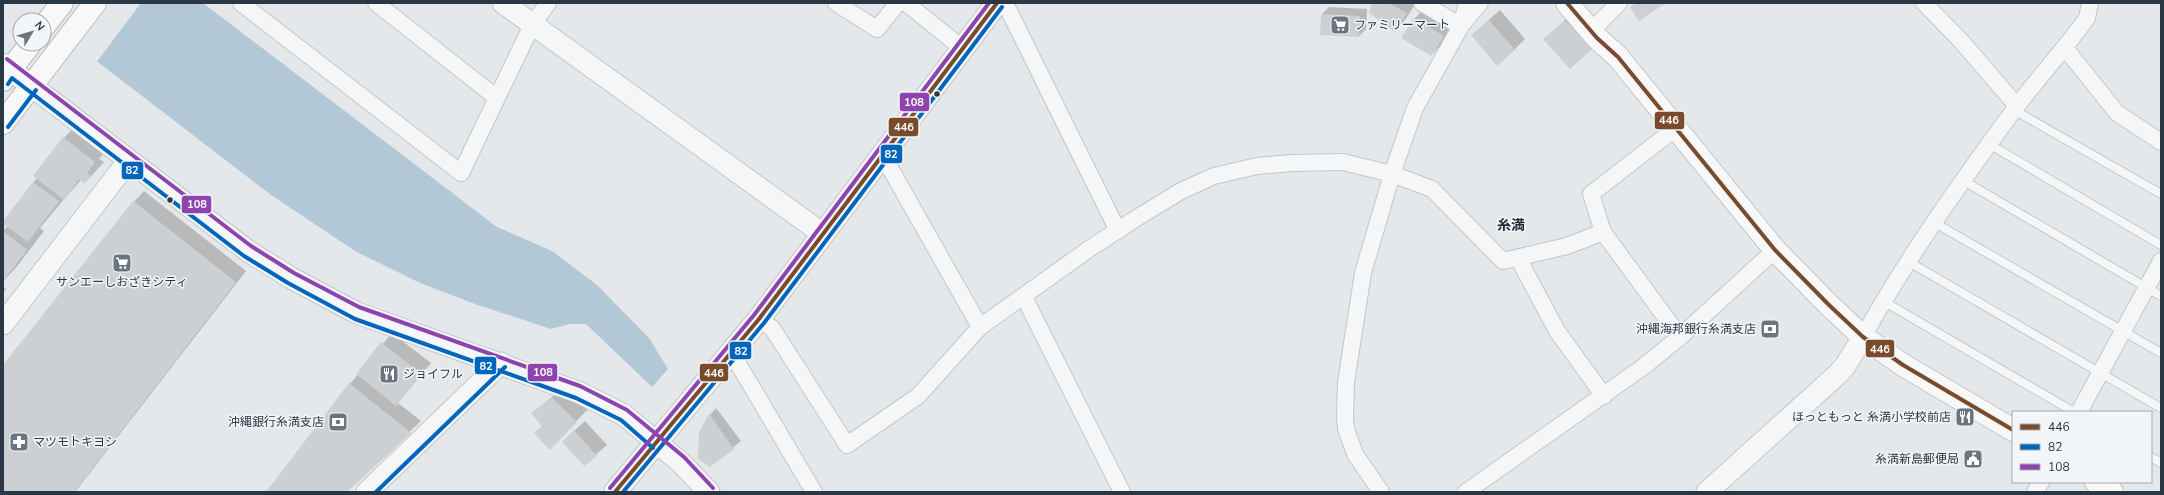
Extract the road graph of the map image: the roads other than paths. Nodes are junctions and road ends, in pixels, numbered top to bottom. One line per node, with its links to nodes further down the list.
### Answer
1 (62, 3): 19 (main road)
2 (95, 3): 28 (main road)
3 (241, 3): 29 (street)
4 (376, 3): 29 (street)
5 (504, 3): 21 (street)
6 (548, 3): 21 (street)
7 (836, 3): 8 (street)
8 (898, 3)
9 (906, 3): 23 (street)
10 (1422, 3): 22 (street)
11 (1467, 3): 22 (street)
12 (1480, 3): 22 (street)
13 (1567, 3): 26 (main road)
14 (1582, 3): 20 (main road)
15 (1619, 3): 20 (street)
16 (1924, 3): 30 (street)
17 (2090, 3): 24 (street)
18 (993, 5): 23 (main road); 41 (street)
19 (52, 16)
20 (1598, 24): 26 (main road)
21 (532, 25): 29 (street); 43 (street)
22 (1461, 26): 37 (street)
23 (962, 48): 35 (main road)
24 (2065, 48): 30 (street); 33 (street)
25 (23, 52): 27 (main road)
26 (1618, 57): 32 (main road)
27 (6, 72): 28 (street)
28 (31, 86): 31 (main road); 36 (street)
29 (497, 98)
30 (2016, 108): 34 (street); 39 (lane)
31 (3, 123)
32 (1676, 128): 42 (street); 45 (main road)
33 (2161, 142)
34 (1990, 144): 38 (street); 44 (lane)
35 (882, 154): 43 (main road); 55 (street)
36 (130, 160): 54 (street); 61 (street)
37 (1392, 174): 41 (street); 46 (street); 78 (street)
38 (1964, 181): 40 (street); 49 (lane)
39 (2161, 194)
40 (1935, 223): 48 (street); 56 (lane)
41 (1118, 231): 51 (street)
42 (1603, 232): 46 (street); 58 (street)
43 (823, 234): 53 (main road)
44 (2161, 245)
45 (1775, 250): 57 (main road); 58 (street)
46 (1518, 258): 63 (street)
47 (2161, 261): 49 (street)
48 (1909, 262): 52 (street); 62 (lane)
49 (2147, 287): 50 (lane); 56 (street)
50 (2161, 296)
51 (1024, 297): 55 (street); 77 (street)
52 (1882, 301): 57 (street); 65 (lane)
53 (759, 319): 55 (street); 60 (main road)
54 (3, 324)
55 (980, 327)
56 (2124, 331): 59 (lane); 62 (street)
57 (1863, 337): 67 (main road); 80 (street)
58 (1680, 338): 63 (street)
59 (2161, 353)
60 (731, 355): 68 (main road); 76 (street)
61 (501, 363): 68 (street); 73 (street)
62 (2100, 373): 64 (lane); 66 (street)
63 (1604, 396): 79 (street)
64 (2161, 408)
65 (2072, 411)
66 (2080, 411)
67 (2012, 429)
68 (657, 443): 74 (main road); 75 (street)
69 (2152, 458): 70 (lane)
70 (2161, 463)
71 (2040, 483): 81 (street)
72 (2098, 483): 82 (main road)
73 (367, 492)
74 (616, 492)
75 (709, 492)
76 (814, 492)
77 (1122, 492)
78 (1381, 492)
79 (1466, 492)
80 (1707, 492)
81 (2035, 492)
82 (2112, 492)

